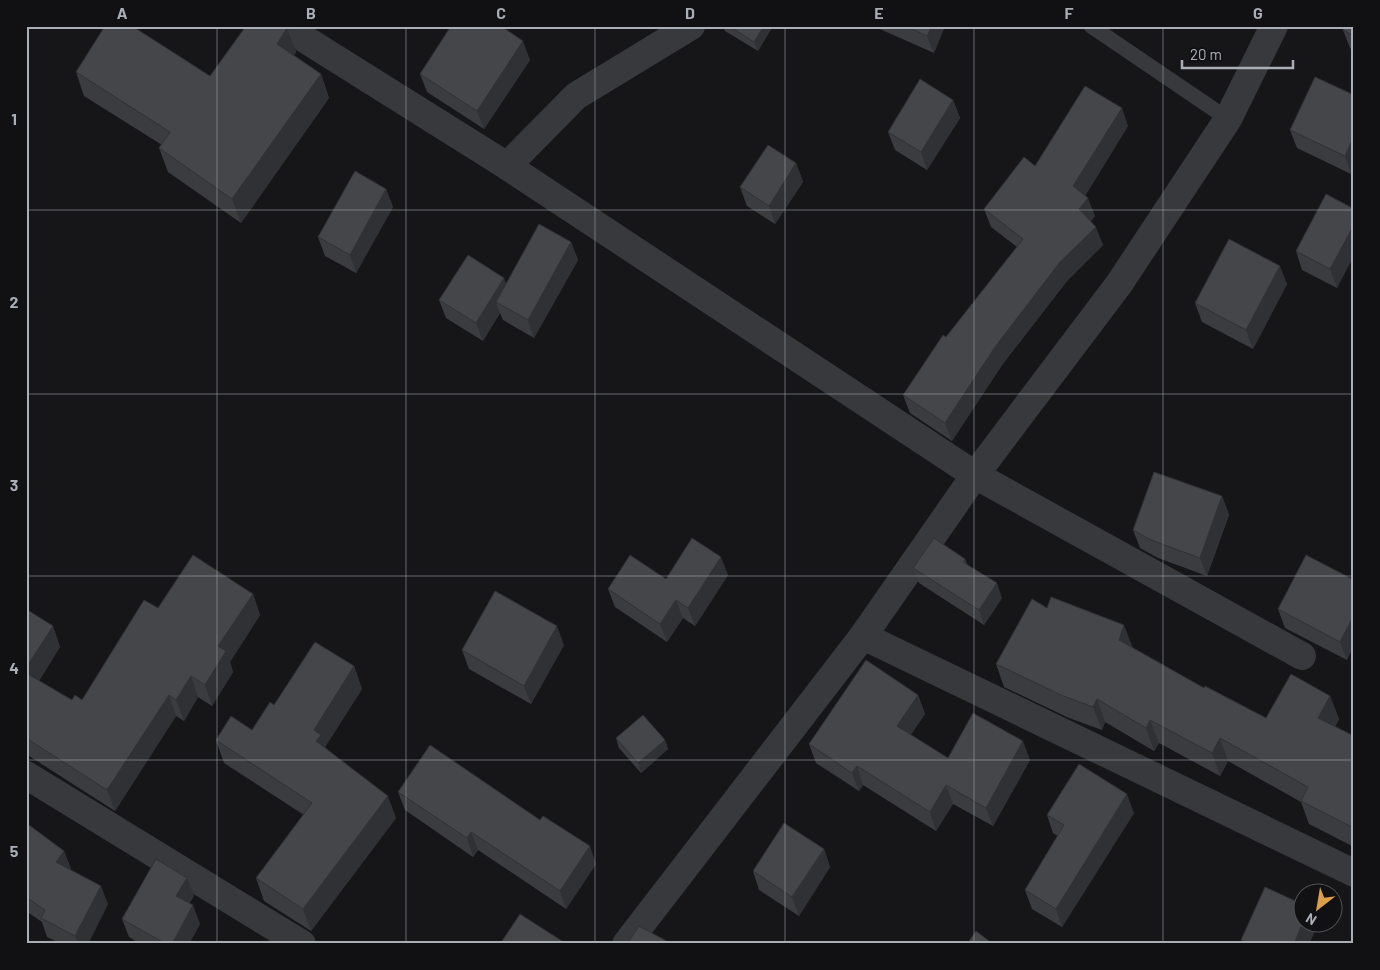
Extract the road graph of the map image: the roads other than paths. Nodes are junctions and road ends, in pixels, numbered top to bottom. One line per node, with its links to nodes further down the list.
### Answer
1 (284, 26): 6 (street)
2 (691, 26): 6 (street)
3 (1092, 26): 5 (lane)
4 (1274, 26): 5 (street)
5 (1228, 119): 7 (street)
6 (507, 166): 7 (street)
7 (975, 475): 8 (street); 9 (street)
8 (863, 636): 11 (street); 13 (street)
9 (1302, 656)
10 (26, 775): 12 (street)
11 (1354, 873)
12 (302, 944)
13 (626, 944)

